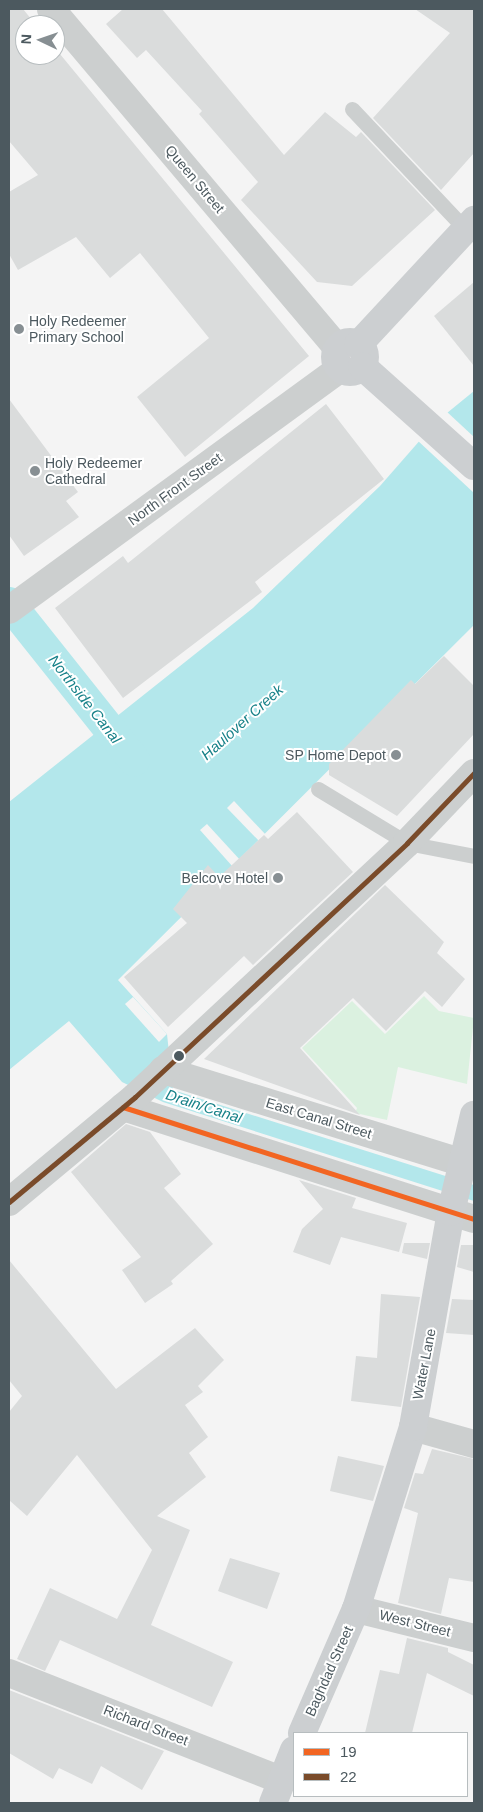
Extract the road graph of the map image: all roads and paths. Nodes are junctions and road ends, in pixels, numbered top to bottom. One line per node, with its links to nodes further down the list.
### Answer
1 (51, 9): 4 (street, Queen Street)
2 (352, 108): 3 (lane)
3 (472, 229): 4 (main road, North Front Street)
4 (350, 357): 5 (main road, Queen Street); 6 (street, North Front Street)
5 (474, 466)
6 (17, 604)
7 (474, 773): 9 (street)
8 (318, 789): 9 (lane)
9 (407, 843): 10 (lane); 11 (street)
10 (474, 856)
11 (160, 1073): 12 (street); 14 (street, East Canal Street)
12 (129, 1102): 14 (street); 15 (street)
13 (474, 1115): 14 (main road, Water Lane)
14 (463, 1190): 16 (main road, Water Lane)
15 (9, 1202)
16 (412, 1427): 17 (street); 18 (main road, Water Lane)
17 (474, 1444)
18 (356, 1609): 19 (street, West Street); 21 (main road, Baghdad Street)
19 (474, 1638)
20 (9, 1673): 23 (street, Richard Street)
21 (302, 1732)
22 (293, 1752): 23 (main road)
23 (277, 1792)

